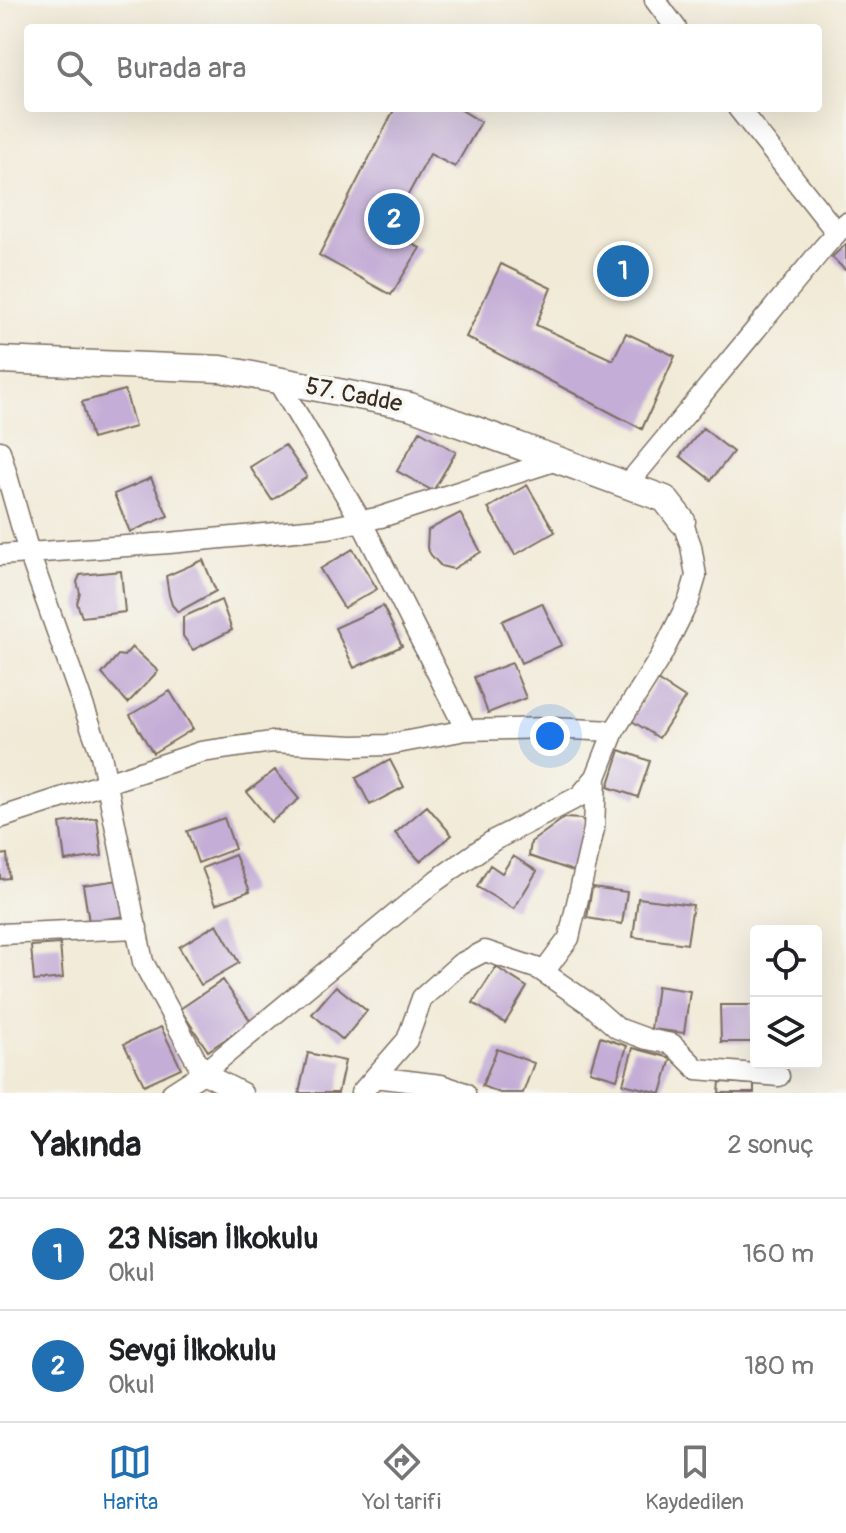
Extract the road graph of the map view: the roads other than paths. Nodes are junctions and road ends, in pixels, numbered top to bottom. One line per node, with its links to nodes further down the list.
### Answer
1 (655, 0): 2 (street)
2 (673, 24)
3 (741, 112): 4 (street)
4 (841, 228): 9 (street)
5 (0, 360): 6 (street, 57. Cadde)
6 (277, 380): 8 (street, 57. Cadde); 10 (street)
7 (0, 451): 12 (street)
8 (557, 460): 9 (street, 57. Cadde); 10 (street)
9 (627, 485): 11 (street, 57. Cadde)
10 (361, 521): 12 (street); 14 (street)
11 (682, 521): 15 (street)
12 (29, 553): 13 (street); 17 (street)
13 (0, 555)
14 (466, 730): 15 (street); 17 (street)
15 (614, 731): 16 (street)
16 (596, 777): 21 (street); 22 (street)
17 (107, 783): 18 (street); 19 (street)
18 (0, 818)
19 (137, 928): 20 (street); 22 (street)
20 (0, 934)
21 (544, 972): 23 (street); 24 (street)
22 (203, 1073): 25 (street); 26 (street)
23 (779, 1076)
24 (375, 1077): 27 (street); 28 (street)
25 (172, 1093)
26 (242, 1093)
27 (361, 1093)
28 (465, 1093)

